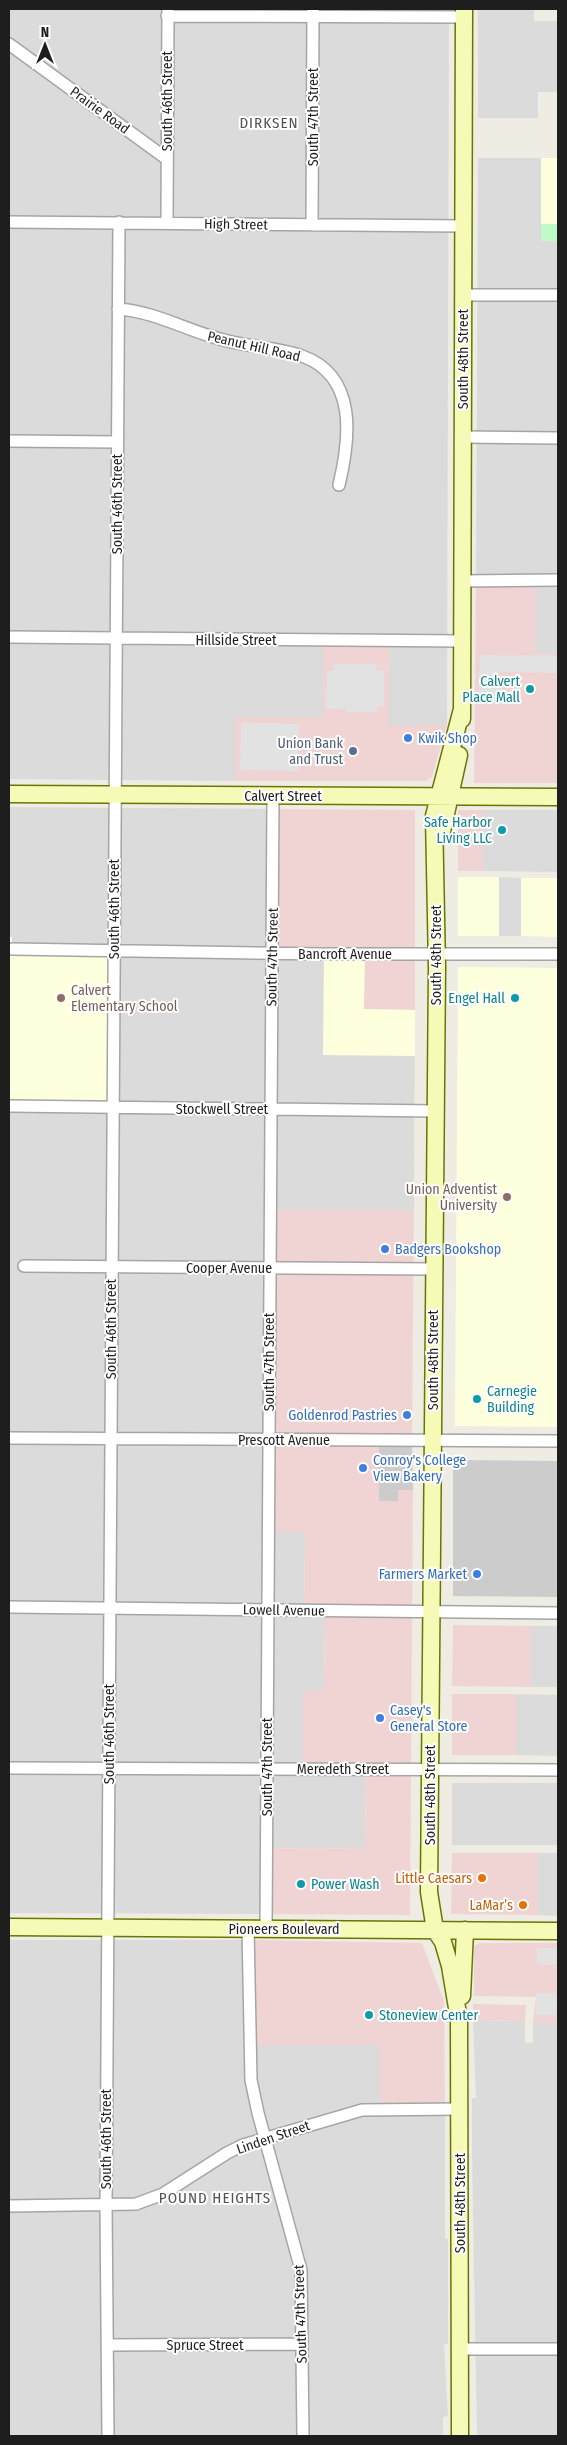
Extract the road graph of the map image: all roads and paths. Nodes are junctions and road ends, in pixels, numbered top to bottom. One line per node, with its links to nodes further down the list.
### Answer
1 (168, 12): 2 (street); 5 (street, South 46th Street)
2 (313, 12): 3 (street); 9 (street, South 47th Street)
3 (464, 13): 10 (main road, South 48th Street)
4 (10, 47): 5 (street, Prairie Road)
5 (167, 158): 8 (street, South 46th Street)
6 (9, 222): 7 (street, High Street)
7 (119, 222): 8 (street, High Street); 13 (street, South 46th Street)
8 (167, 223): 9 (street, High Street)
9 (312, 225): 10 (street, High Street)
10 (463, 226): 11 (main road, South 48th Street)
11 (463, 295): 12 (street); 14 (main road, South 48th Street)
12 (558, 296)
13 (118, 309): 17 (street, South 46th Street); 18 (street, Peanut Hill Road)
14 (463, 438): 15 (street); 20 (main road, South 48th Street)
15 (558, 438)
16 (9, 441): 17 (street)
17 (117, 442): 22 (street, South 46th Street)
18 (339, 485)
19 (558, 580): 20 (street)
20 (462, 581): 23 (main road, South 48th Street)
21 (9, 637): 22 (street, Hillside Street)
22 (116, 639): 23 (street, Hillside Street); 25 (street, South 46th Street)
23 (462, 641): 27 (main road, South 48th Street)
24 (9, 794): 25 (main road, Calvert Street)
25 (115, 796): 26 (main road, Calvert Street); 30 (street, South 46th Street)
26 (273, 796): 27 (main road, Calvert Street); 31 (street, South 47th Street)
27 (444, 796): 28 (main road, Calvert Street); 32 (main road, South 48th Street)
28 (558, 797)
29 (12, 950): 30 (street, Bancroft Avenue)
30 (114, 952): 31 (street, Bancroft Avenue); 35 (street, South 46th Street)
31 (272, 954): 32 (street, Bancroft Avenue); 36 (street, South 47th Street)
32 (436, 954): 33 (street, Bancroft Avenue); 37 (main road, South 48th Street)
33 (558, 954)
34 (10, 1106): 35 (street, Stockwell Street)
35 (113, 1108): 36 (street, Stockwell Street); 39 (street, South 46th Street)
36 (271, 1110): 37 (street, Stockwell Street); 40 (street, South 47th Street)
37 (435, 1111): 41 (main road, South 48th Street)
38 (24, 1266): 39 (street, Cooper Avenue)
39 (112, 1267): 40 (street, Cooper Avenue); 43 (street, South 46th Street)
40 (270, 1268): 41 (street, Cooper Avenue); 44 (street, South 47th Street)
41 (433, 1269): 45 (main road, South 48th Street)
42 (9, 1438): 43 (street, Prescott Avenue)
43 (111, 1439): 44 (street, Prescott Avenue); 48 (street, South 46th Street)
44 (268, 1440): 45 (street, Prescott Avenue); 49 (street, South 47th Street)
45 (433, 1441): 46 (street, Prescott Avenue); 50 (main road, South 48th Street)
46 (558, 1441)
47 (9, 1608): 48 (street, Lowell Avenue)
48 (110, 1609): 49 (street, Lowell Avenue); 53 (street, South 46th Street)
49 (268, 1610): 50 (street, Lowell Avenue); 54 (street, South 47th Street)
50 (432, 1612): 51 (street, Lowell Avenue); 55 (main road, South 48th Street)
51 (558, 1613)
52 (9, 1768): 53 (street, Meredeth Street)
53 (109, 1768): 54 (street, Meredeth Street); 58 (street, South 46th Street)
54 (267, 1769): 55 (street, Meredeth Street); 60 (street, South 47th Street)
55 (430, 1769): 56 (street, Meredeth Street); 63 (main road, South 48th Street)
56 (558, 1770)
57 (9, 1927): 58 (main road, Pioneers Boulevard)
58 (108, 1928): 59 (main road, Pioneers Boulevard); 67 (street, South 46th Street)
59 (248, 1928): 60 (main road, Pioneers Boulevard); 66 (street, South 47th Street)
60 (266, 1929): 63 (main road, Pioneers Boulevard)
61 (465, 1930): 62 (main road, Pioneers Boulevard); 63 (main road, Pioneers Boulevard); 64 (main road)
62 (558, 1931)
63 (441, 1934): 64 (main road, South 48th Street)
64 (458, 2005): 65 (main road, South 48th Street)
65 (460, 2109): 66 (street, Linden Street); 71 (main road, South 48th Street)
66 (266, 2138): 67 (street, Linden Street); 69 (street, South 47th Street)
67 (106, 2205): 68 (street, Linden Street); 70 (street, South 46th Street)
68 (9, 2206)
69 (302, 2344): 70 (street, Spruce Street); 74 (street, South 47th Street)
70 (108, 2345): 73 (street, South 46th Street)
71 (460, 2348): 72 (street); 75 (main road, South 48th Street)
72 (558, 2349)
73 (108, 2436)
74 (303, 2436)
75 (460, 2436)

